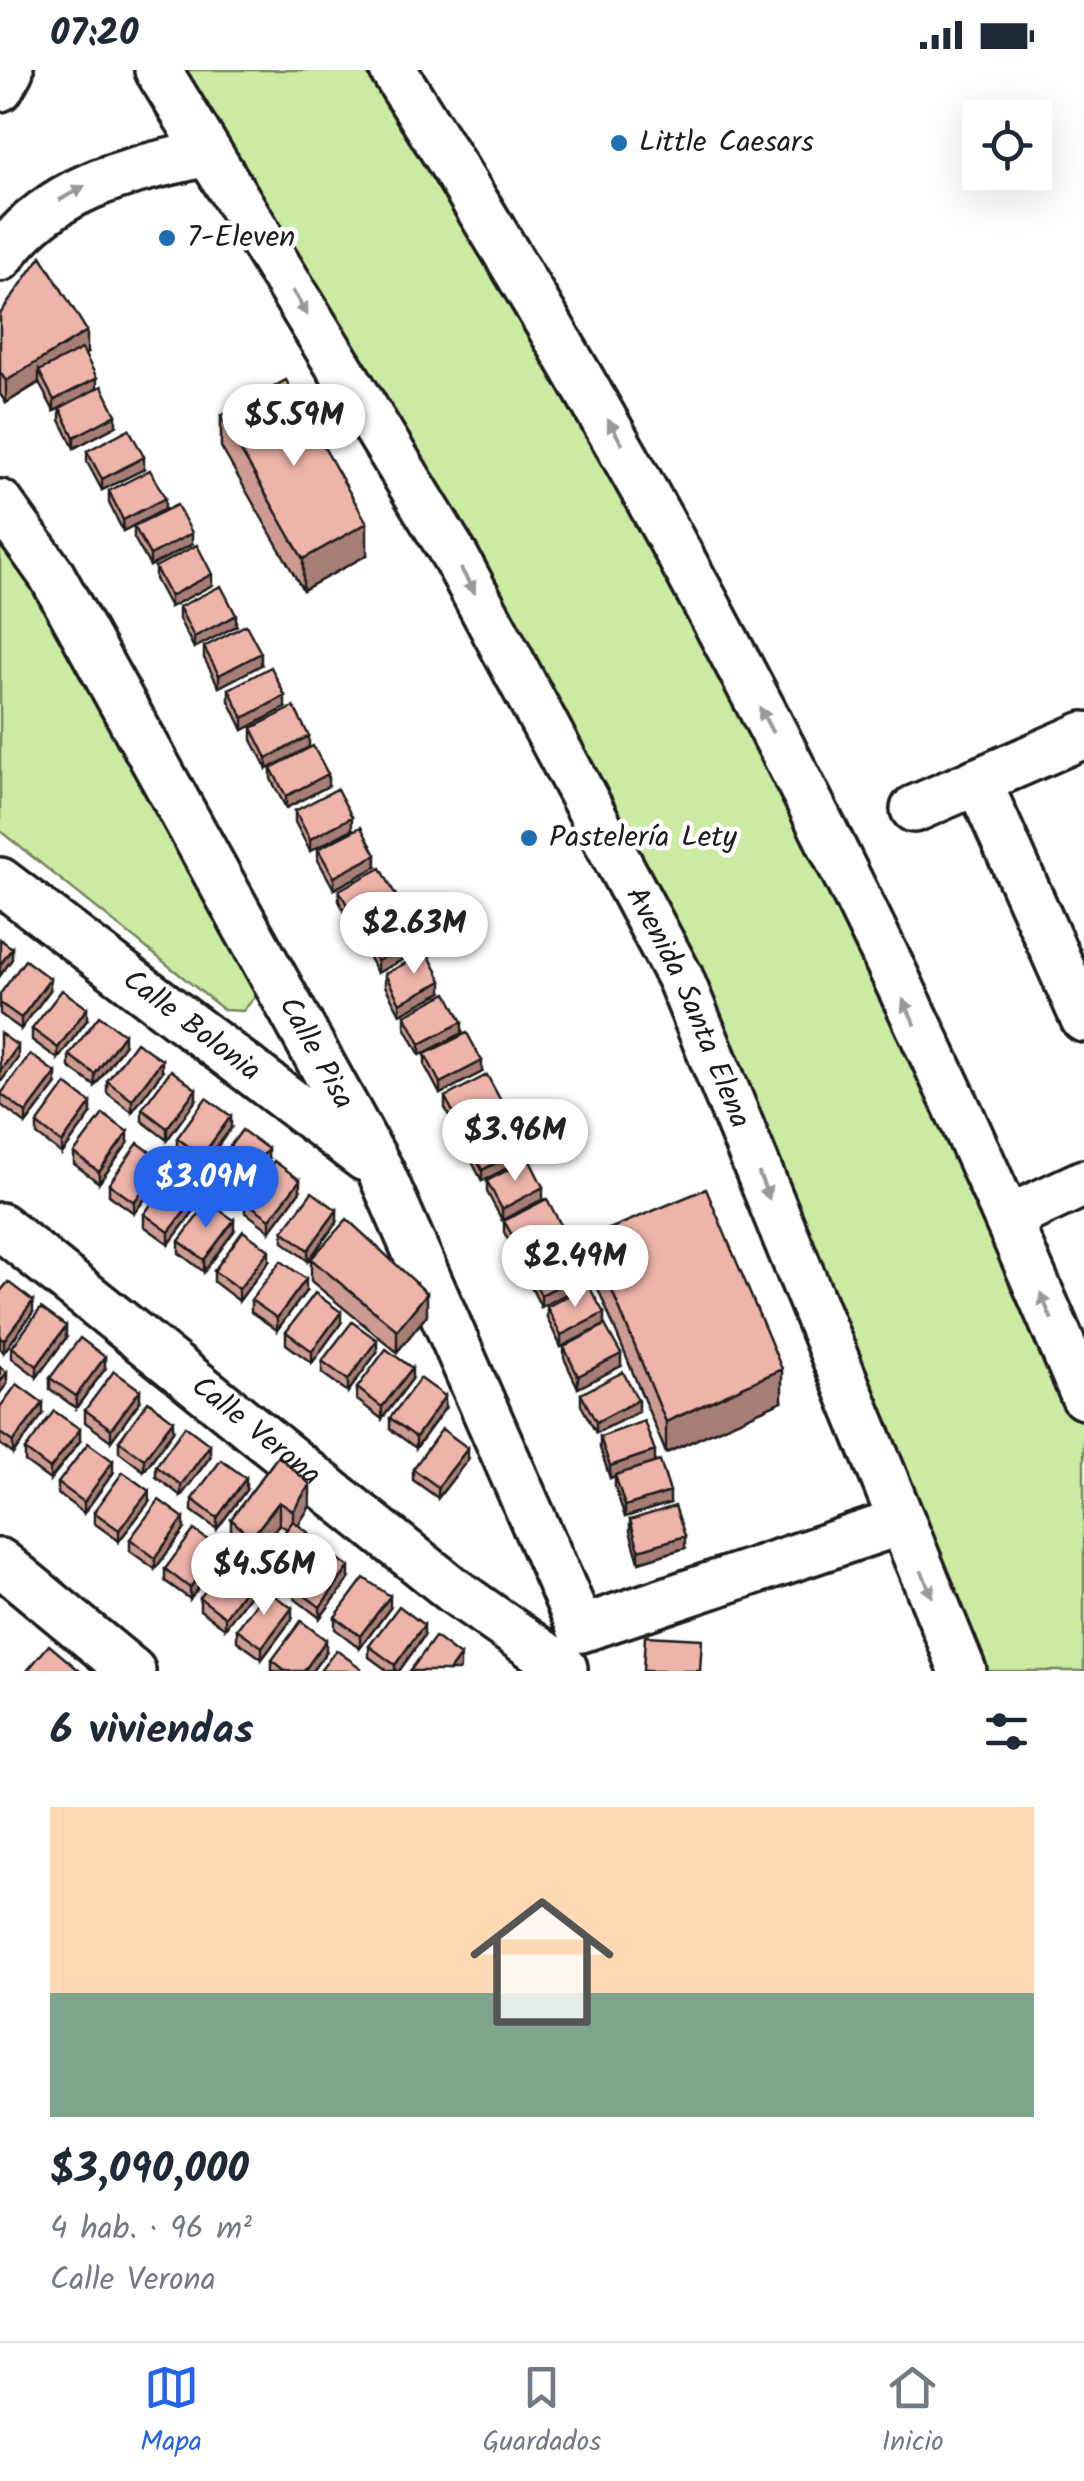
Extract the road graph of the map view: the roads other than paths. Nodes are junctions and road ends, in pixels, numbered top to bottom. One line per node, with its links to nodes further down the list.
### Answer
1 (10, 70): 4 (street)
2 (158, 70): 5 (street, Avenida Santa Elena)
3 (393, 70): 15 (street, one-way to 3)
4 (0, 88)
5 (208, 153): 6 (street, one-way to 5); 18 (street, Avenida Santa Elena, one-way to 18)
6 (0, 258)
7 (0, 503): 13 (street, Calle Pisa)
8 (1084, 735): 9 (street)
9 (978, 781): 10 (street); 12 (street)
10 (914, 809)
11 (0, 881): 13 (street, Calle Bolonia)
12 (1084, 1019)
13 (380, 1170): 20 (street, Calle Pisa)
14 (1084, 1183): 15 (street)
15 (1009, 1218): 17 (street, one-way to 15)
16 (0, 1226): 20 (street, Calle Verona)
17 (1084, 1396)
18 (900, 1522): 20 (street); 22 (street, Avenida Santa Elena, one-way to 22)
19 (0, 1562): 21 (street)
20 (569, 1656)
21 (132, 1671)
22 (963, 1671)

